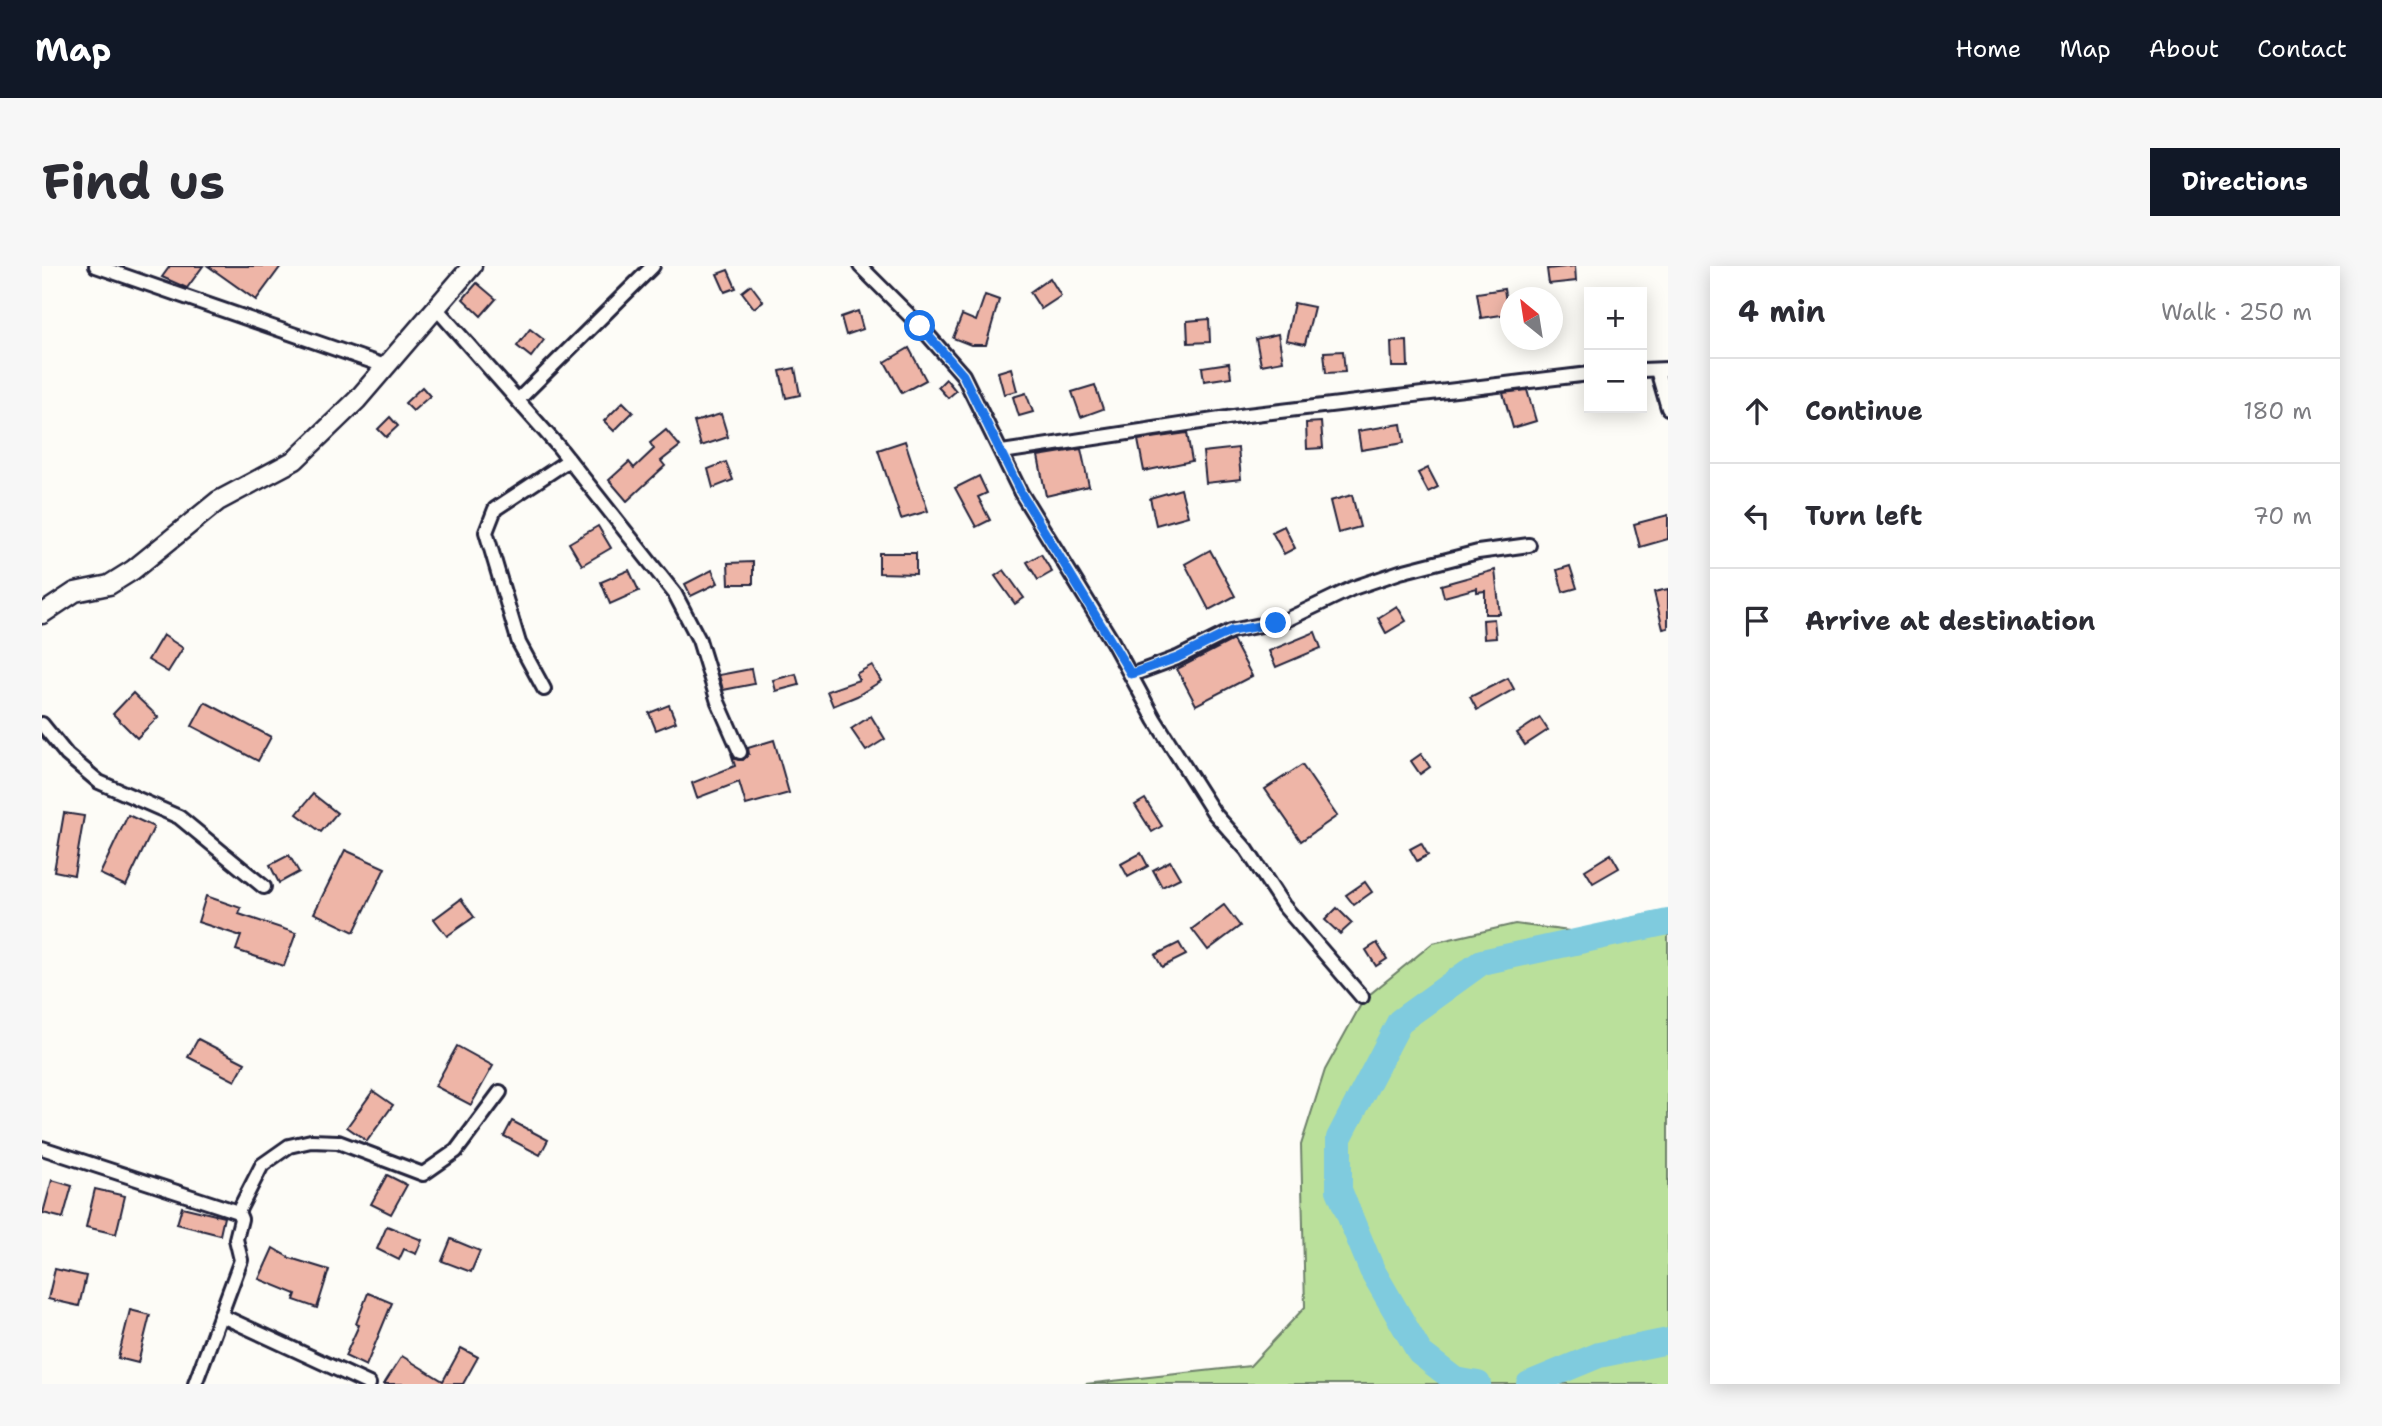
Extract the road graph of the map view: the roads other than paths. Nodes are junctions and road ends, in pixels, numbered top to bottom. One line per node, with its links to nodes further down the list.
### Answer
1 (96, 266): 6 (street)
2 (472, 266): 5 (main road)
3 (653, 266): 9 (street)
4 (860, 266): 11 (street)
5 (436, 308): 6 (main road); 9 (street)
6 (385, 366): 14 (main road)
7 (1662, 369): 10 (street)
8 (1584, 375): 11 (street)
9 (518, 400): 12 (street)
10 (1668, 408)
11 (1002, 452): 15 (street)
12 (569, 460): 16 (street); 18 (street)
13 (1530, 545): 15 (street)
14 (42, 614)
15 (1131, 674): 20 (street)
16 (544, 689)
17 (42, 723): 19 (street)
18 (740, 752)
19 (264, 887)
20 (1362, 997)
21 (500, 1092): 23 (street)
22 (42, 1148): 23 (street)
23 (237, 1212): 24 (street)
24 (220, 1315): 25 (street); 26 (street)
25 (195, 1384)
26 (369, 1384)

